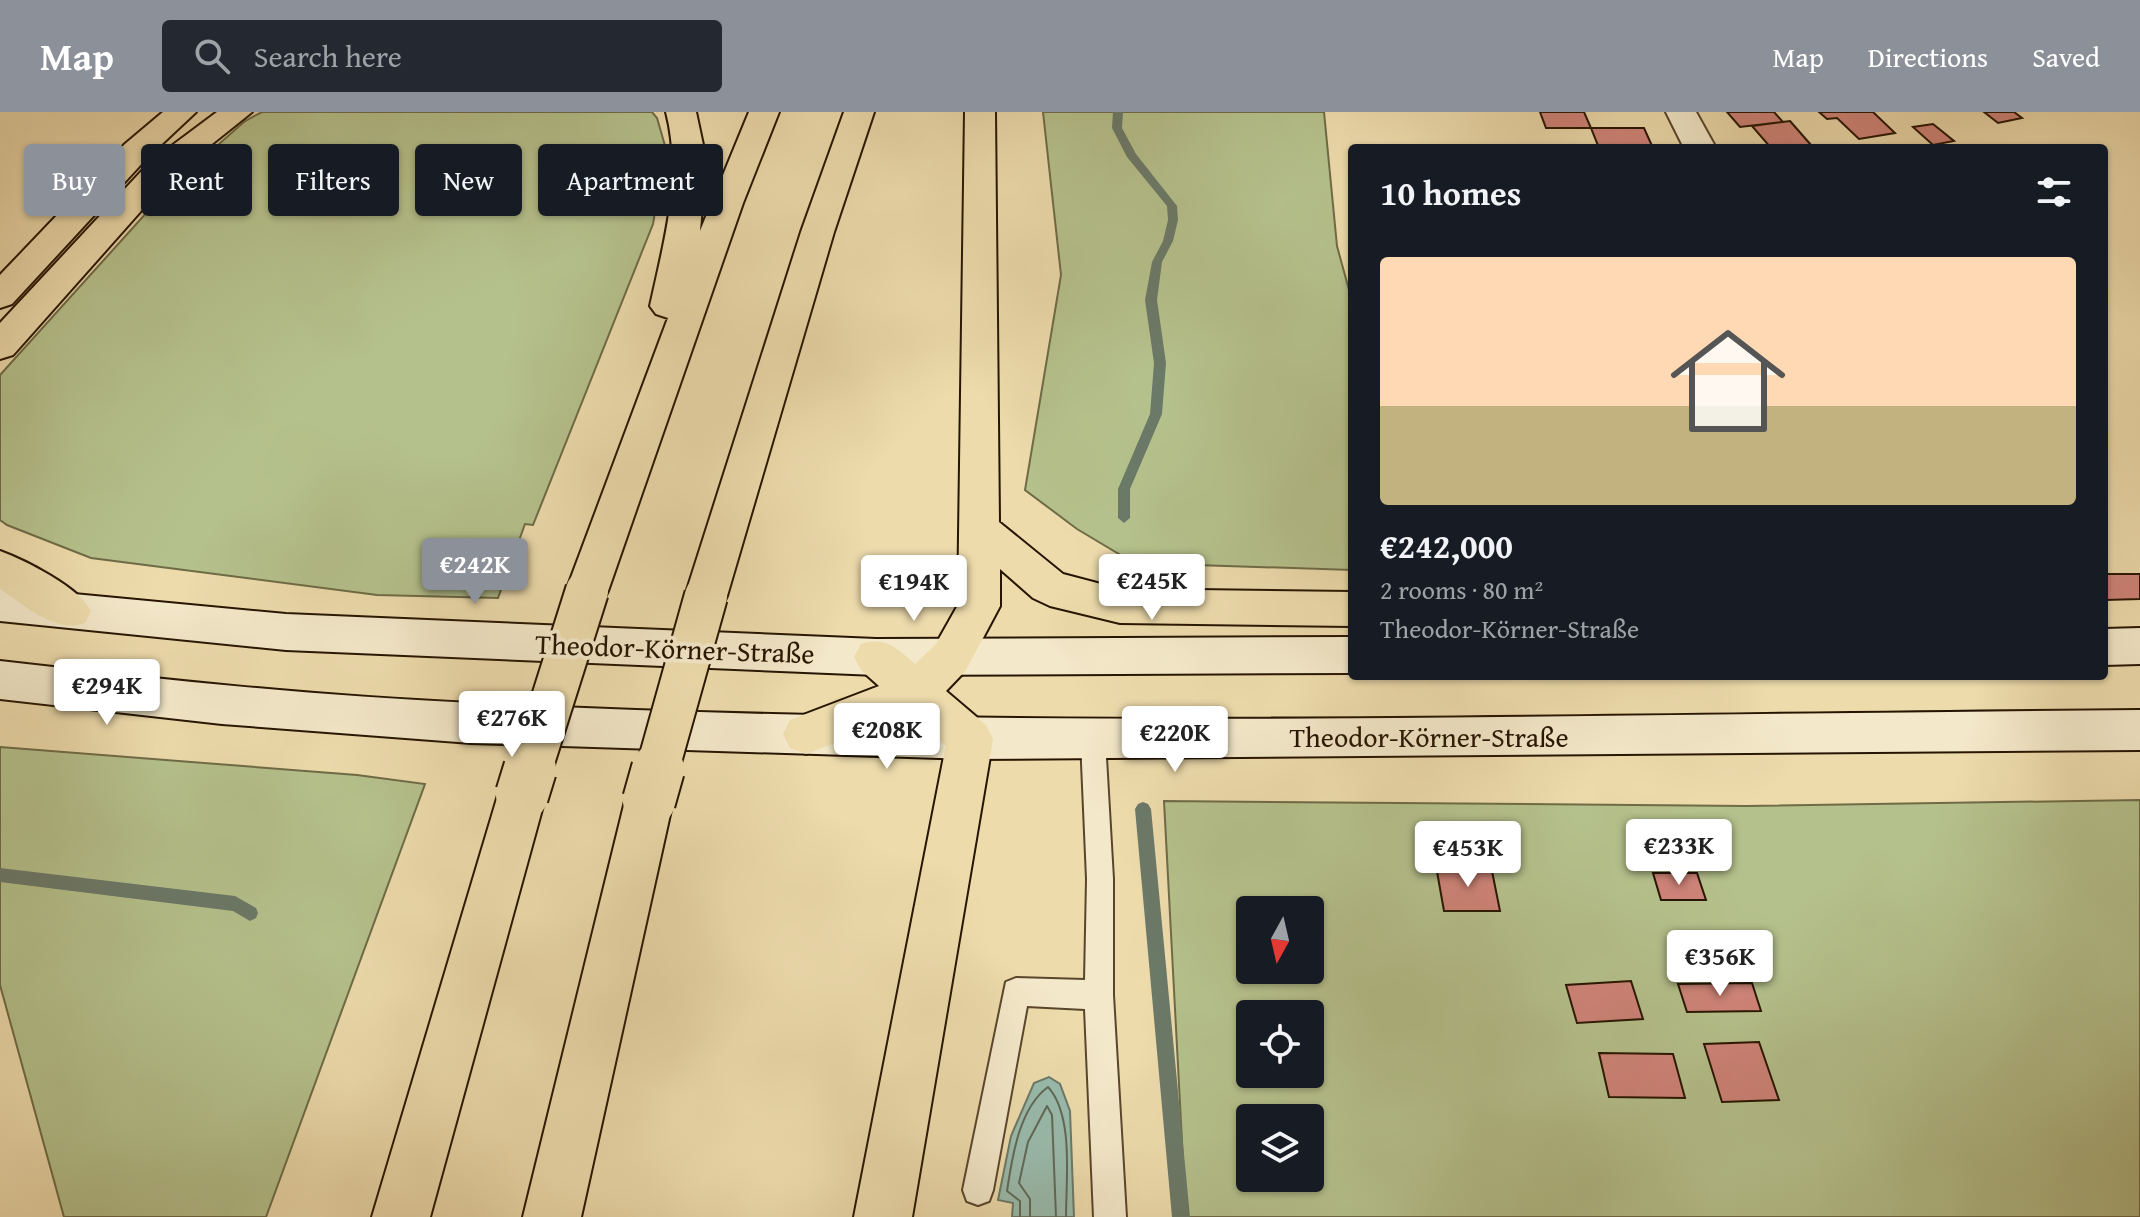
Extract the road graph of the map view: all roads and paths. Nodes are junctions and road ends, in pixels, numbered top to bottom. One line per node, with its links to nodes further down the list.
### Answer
1 (181, 112): 9 (highway)
2 (237, 112): 10 (highway)
3 (681, 112): 11 (highway)
4 (764, 112): 11 (highway)
5 (859, 112): 31 (highway, bridge)
6 (980, 112): 12 (highway)
7 (1681, 112): 8 (main road)
8 (1698, 144)
9 (0, 296)
10 (0, 346)
11 (647, 421): 30 (highway, bridge)
12 (979, 528): 15 (highway); 21 (highway)
13 (0, 568): 16 (highway)
14 (0, 604): 16 (main road, Theodor-Körner-Straße)
15 (1348, 609)
16 (70, 611): 20 (main road, Theodor-Körner-Straße)
17 (2140, 646): 18 (main road)
18 (2108, 647)
19 (1348, 655): 21 (main road, Theodor-Körner-Straße)
20 (876, 657): 21 (main road, Theodor-Körner-Straße); 23 (highway)
21 (951, 657): 23 (highway)
22 (0, 680): 25 (main road, Theodor-Körner-Straße)
23 (916, 692): 25 (highway); 26 (highway)
24 (2140, 730): 27 (main road, Theodor-Körner-Straße)
25 (806, 734): 26 (main road, Theodor-Körner-Straße)
26 (970, 739): 27 (main road, Theodor-Körner-Straße); 32 (highway)
27 (1093, 740): 28 (lane)
28 (1099, 995): 29 (lane); 33 (lane)
29 (978, 1190)
30 (401, 1217)
31 (552, 1217)
32 (883, 1217)
33 (1110, 1217)

